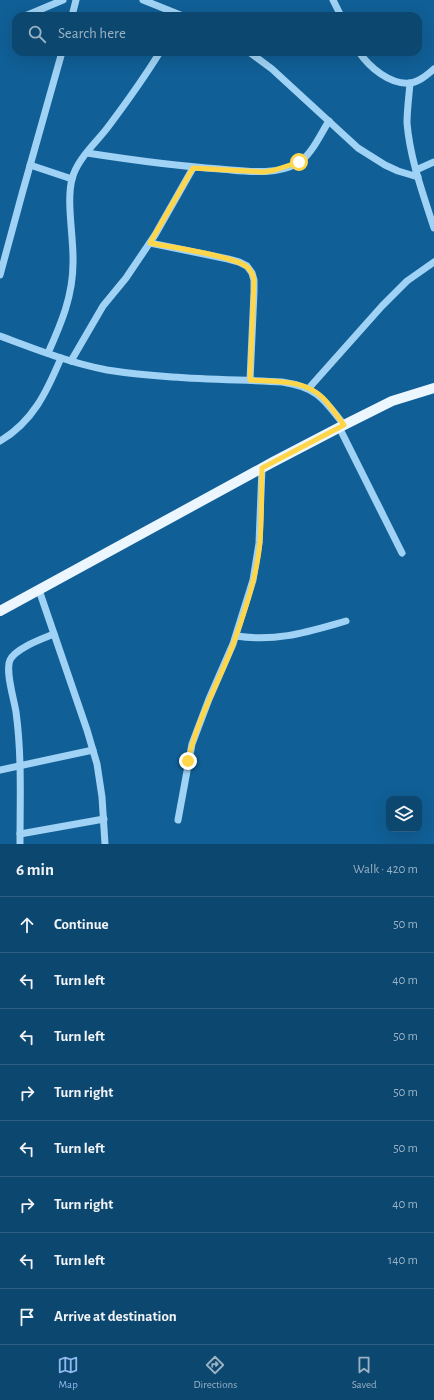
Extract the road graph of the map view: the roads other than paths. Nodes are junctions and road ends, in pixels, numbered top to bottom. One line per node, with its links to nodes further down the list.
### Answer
1 (63, 0): 5 (street)
2 (76, 0): 6 (street)
3 (143, 0): 7 (street)
4 (333, 0): 8 (street)
5 (34, 12)
6 (73, 12)
7 (173, 12)
8 (339, 12)
9 (61, 56): 18 (street)
10 (157, 56): 16 (street)
11 (255, 56): 15 (street)
12 (362, 56): 14 (street)
13 (434, 69): 14 (street)
14 (410, 83): 20 (street)
15 (329, 121): 19 (street); 20 (street)
16 (87, 153): 19 (street); 21 (street)
17 (434, 162): 20 (street)
18 (30, 165): 21 (street); 25 (street)
19 (193, 168): 23 (street)
20 (417, 173): 22 (street)
21 (72, 179): 27 (street)
22 (434, 228)
23 (150, 243): 29 (street); 30 (street)
24 (434, 262): 31 (street)
25 (0, 275)
26 (0, 336): 27 (street)
27 (48, 353): 28 (street)
28 (62, 358): 29 (street); 34 (street)
29 (72, 361): 30 (street)
30 (250, 380): 31 (street)
31 (309, 388): 33 (street)
32 (434, 388): 33 (main road)
33 (342, 426): 35 (main road); 36 (street)
34 (0, 441)
35 (262, 468): 37 (main road); 41 (street)
36 (402, 553)
37 (39, 590): 38 (main road); 40 (street)
38 (0, 611)
39 (346, 621): 41 (street)
40 (54, 634): 42 (street); 43 (street)
41 (236, 636): 46 (street)
42 (93, 750): 43 (street); 45 (street)
43 (20, 766): 44 (street); 47 (street)
44 (0, 770)
45 (104, 819): 47 (street); 49 (street)
46 (178, 820)
47 (20, 834): 48 (street)
48 (20, 844)
49 (105, 844)

